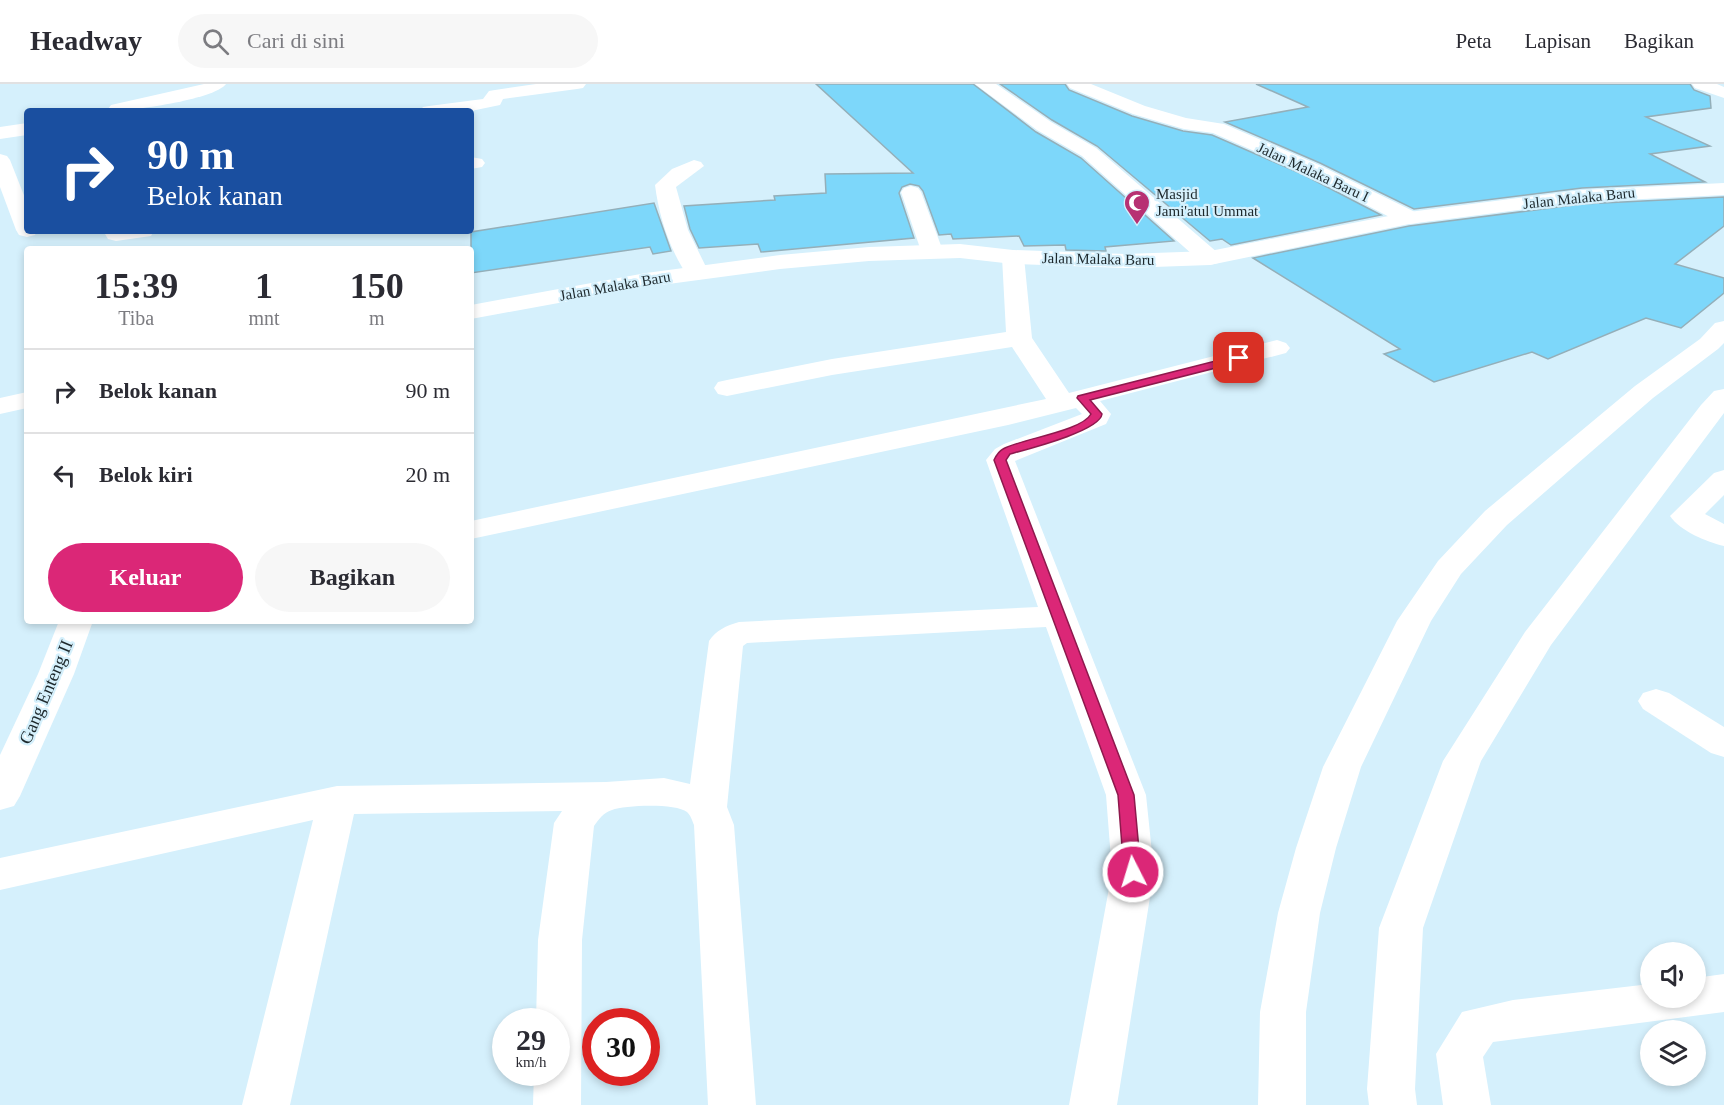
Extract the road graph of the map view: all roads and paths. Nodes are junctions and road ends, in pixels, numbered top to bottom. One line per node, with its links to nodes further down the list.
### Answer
1 (217, 84): 7 (main road)
2 (577, 84): 8 (main road)
3 (984, 84): 22 (main road)
4 (1076, 84): 17 (main road, Jalan Malaka Baru I)
5 (1701, 84): 6 (main road)
6 (1724, 93)
7 (122, 108)
8 (454, 108)
9 (24, 129): 10 (main road)
10 (0, 133)
11 (0, 160): 13 (main road)
12 (694, 166): 23 (main road)
13 (19, 183): 16 (main road)
14 (1724, 189): 17 (main road, Jalan Malaka Baru)
15 (912, 192): 20 (main road)
16 (24, 211)
17 (1409, 218): 22 (main road, Jalan Malaka Baru)
18 (131, 234): 19 (main road)
19 (116, 238)
20 (932, 251): 21 (main road, Jalan Malaka Baru); 23 (main road, Jalan Malaka Baru)
21 (1013, 257): 22 (main road, Jalan Malaka Baru); 26 (main road)
22 (1210, 258)
23 (697, 273): 24 (main road, Jalan Malaka Baru)
24 (474, 311)
25 (1724, 328): 52 (main road)
26 (1019, 338): 28 (main road); 31 (main road)
27 (1277, 348): 31 (main road)
28 (727, 388)
29 (1724, 397): 53 (main road)
30 (24, 401): 32 (main road)
31 (1072, 401): 34 (main road); 36 (main road)
32 (0, 406)
33 (1724, 479): 35 (main road)
34 (474, 529)
35 (1724, 537)
36 (1057, 616): 43 (main road); 51 (main road)
37 (75, 624): 40 (main road, Gang Enteng II)
38 (1656, 701): 39 (main road)
39 (1724, 744)
40 (0, 796)
41 (606, 796): 42 (main road); 43 (main road); 49 (main road)
42 (337, 800): 44 (main road); 48 (main road)
43 (707, 807): 50 (main road)
44 (0, 874)
45 (1724, 993): 46 (main road)
46 (1706, 995)
47 (1640, 1004): 54 (main road)
48 (266, 1105)
49 (557, 1105)
50 (732, 1105)
51 (1093, 1105)
52 (1282, 1105)
53 (1393, 1105)
54 (1467, 1105)

